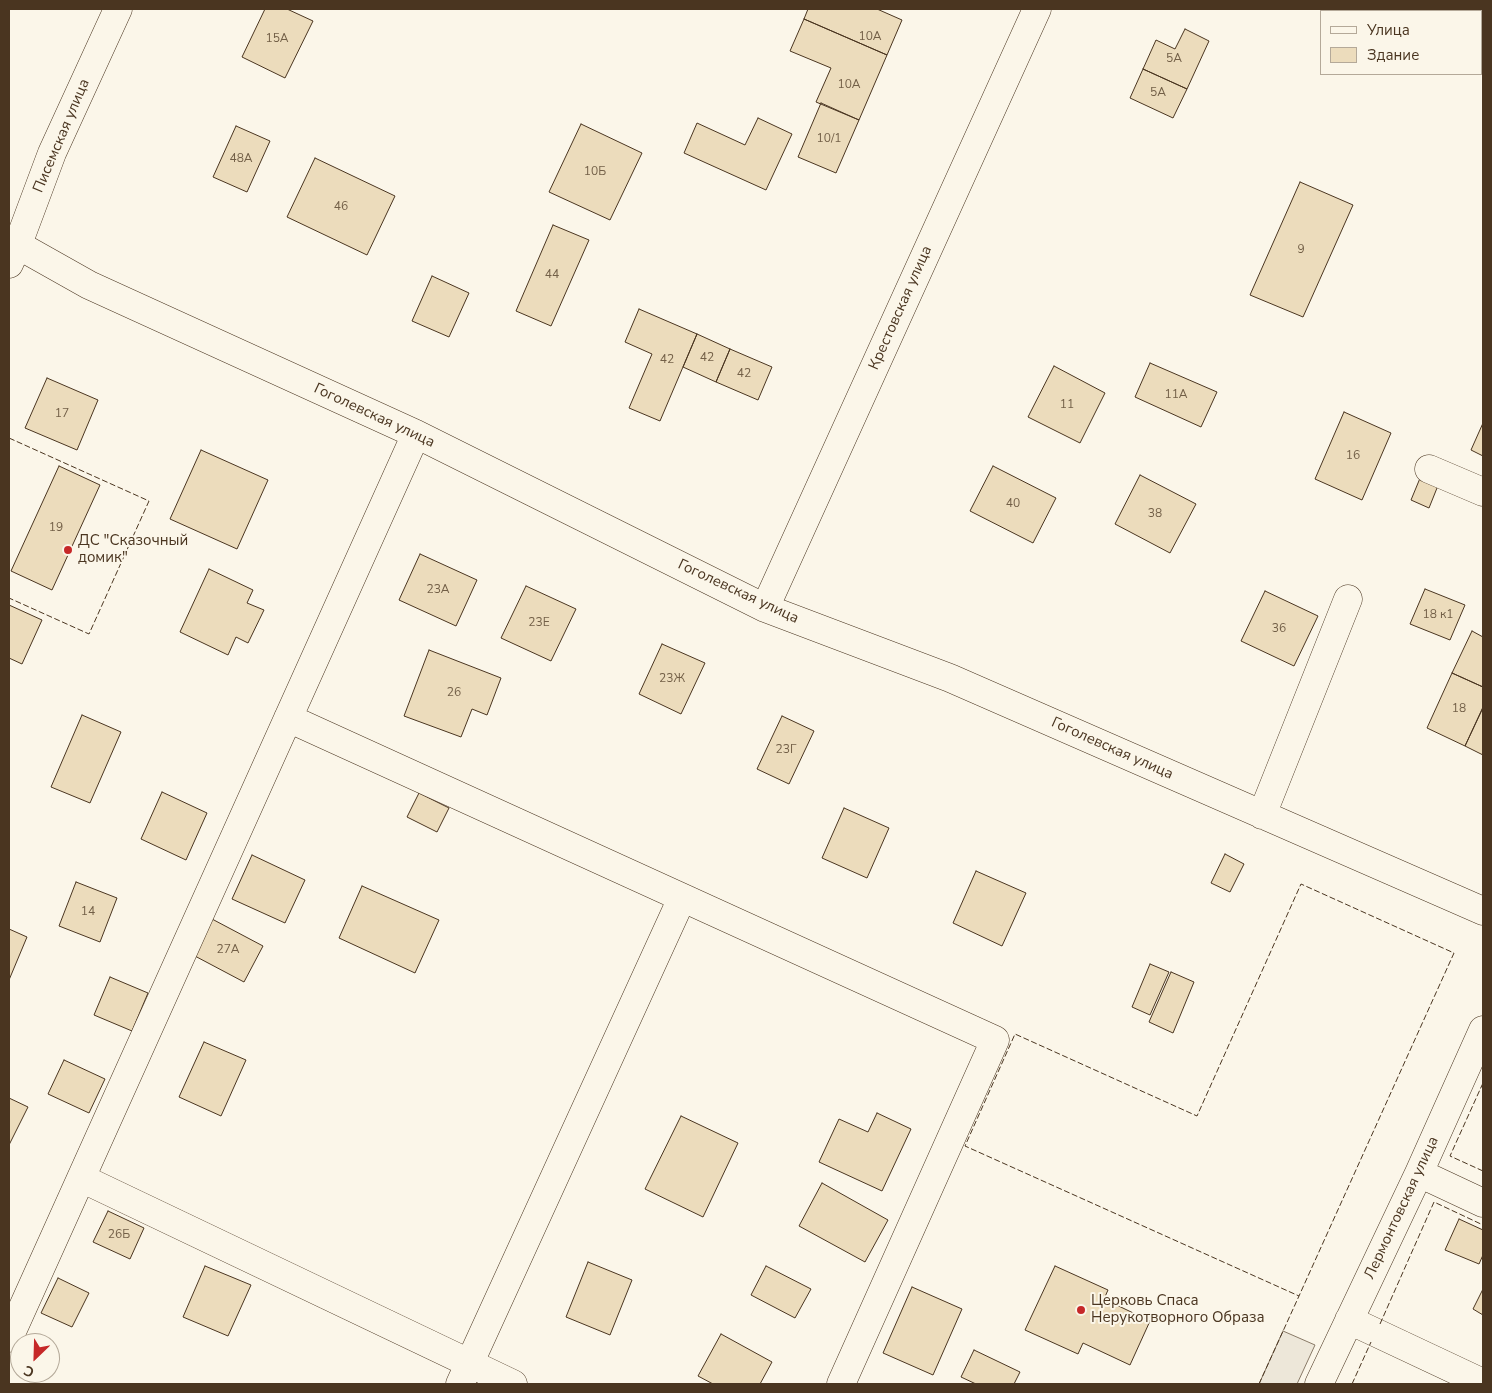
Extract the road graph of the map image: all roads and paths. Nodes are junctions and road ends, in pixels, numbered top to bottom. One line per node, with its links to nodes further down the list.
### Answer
1 (118, 9): 3 (street, Писемская улица)
2 (1037, 9): 8 (street, Крестовская улица)
3 (12, 249): 4 (street, Гоголевская улица)
4 (416, 434): 8 (street, Гоголевская улица); 9 (street)
5 (1429, 469): 6 (street)
6 (1483, 492)
7 (1348, 599): 10 (street)
8 (765, 608): 10 (street, Гоголевская улица)
9 (288, 718): 11 (street); 15 (street)
10 (1262, 815): 12 (street, Гоголевская улица)
11 (682, 898): 19 (street); 22 (street)
12 (1483, 911)
13 (1483, 1030): 14 (street, Лермонтовская улица)
14 (1419, 1172): 16 (street); 17 (street, Лермонтовская улица)
15 (81, 1178): 18 (street); 19 (street)
16 (1483, 1203)
17 (1349, 1320): 20 (street); 23 (street, Лермонтовская улица)
18 (9, 1338)
19 (465, 1374): 21 (street)
20 (1483, 1383)
21 (513, 1384)
22 (841, 1384)
23 (1319, 1384)

